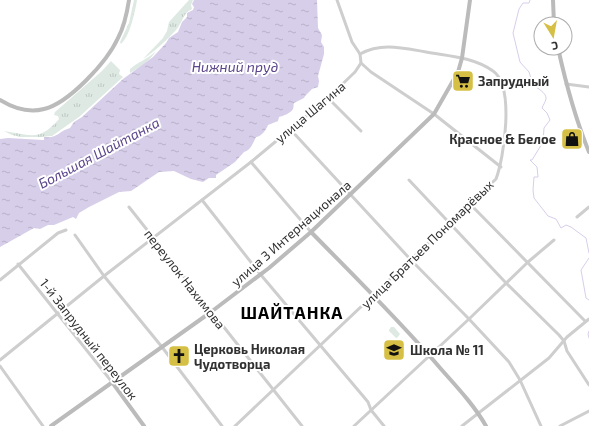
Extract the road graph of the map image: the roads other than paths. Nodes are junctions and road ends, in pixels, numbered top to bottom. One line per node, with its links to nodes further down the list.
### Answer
1 (130, 0): 13 (street)
2 (336, 0): 6 (street)
3 (470, 0): 8 (street, улица 3 Интернационала)
4 (553, 0): 5 (street)
5 (554, 16)
6 (360, 54): 8 (street, улица Братьев Пономарёвых); 9 (street)
7 (560, 56): 10 (street)
8 (462, 58): 14 (street, улица 3 Интернационала); 19 (street, улица Братьев Пономарёвых)
9 (361, 63): 12 (street, улица Шагина); 14 (street)
10 (566, 84): 11 (street); 17 (street)
11 (589, 86)
12 (328, 98): 15 (street, улица Шагина); 16 (street)
13 (0, 100)
14 (434, 114): 19 (street); 21 (street, улица 3 Интернационала)
15 (290, 129): 18 (street, улица Шагина); 21 (street)
16 (361, 131)
17 (589, 152)
18 (251, 162): 22 (street, улица Шагина); 29 (street)
19 (501, 167): 23 (street, улица Братьев Пономарёвых)
20 (409, 180): 27 (street)
21 (352, 194): 29 (street, улица 3 Интернационала); 33 (street)
22 (202, 200): 31 (street, улица Шагина); 36 (street)
23 (470, 204): 27 (street, улица Братьев Пономарёвых); 34 (street)
24 (128, 207): 31 (street, переулок Нахимова)
25 (589, 207): 26 (street)
26 (577, 218)
27 (450, 223): 33 (street, улица Братьев Пономарёвых); 39 (street)
28 (66, 230): 35 (street)
29 (311, 232): 36 (street, улица 3 Интернационала); 40 (street)
30 (75, 235): 37 (street)
31 (153, 238): 37 (street, улица Шагина); 41 (street, переулок Нахимова)
32 (554, 240): 34 (street)
33 (411, 260): 40 (street, улица Братьев Пономарёвых); 43 (street)
34 (528, 262): 39 (street); 45 (street)
35 (18, 264): 38 (street); 42 (street, 1-й Запрудный переулок)
36 (261, 275): 41 (street, улица 3 Интернационала); 47 (street)
37 (104, 276): 42 (street, улица Шагина); 48 (street)
38 (0, 280)
39 (506, 283): 43 (street); 46 (street)
40 (374, 295): 47 (street, улица Братьев Пономарёвых); 49 (street)
41 (211, 312): 48 (street, улица 3 Интернационала); 55 (street, переулок Нахимова)
42 (57, 315): 50 (street, улица Шагина); 53 (street, 1-й Запрудный переулок)
43 (469, 319): 49 (street); 52 (street)
44 (589, 319): 45 (street)
45 (585, 321): 46 (street)
46 (564, 341): 52 (street); 54 (street)
47 (320, 345): 55 (street, улица Братьев Пономарёвых); 56 (street)
48 (162, 348): 53 (street, улица 3 Интернационала); 62 (street)
49 (430, 356): 56 (street); 58 (street)
50 (0, 360)
51 (0, 366): 59 (street)
52 (520, 380): 58 (street); 69 (street)
53 (112, 382): 60 (street, улица 3 Интернационала); 61 (street, 1-й Запрудный переулок)
54 (589, 386)
55 (274, 390): 63 (street, улица Братьев Пономарёвых); 64 (street, переулок Нахимова)
56 (371, 410): 65 (street); 66 (street)
57 (589, 411): 70 (street)
58 (479, 413): 67 (street); 68 (street)
59 (43, 426)
60 (52, 426)
61 (144, 426)
62 (222, 426)
63 (235, 426)
64 (302, 426)
65 (354, 426)
66 (384, 426)
67 (462, 426)
68 (486, 426)
69 (541, 426)
70 (560, 426)

